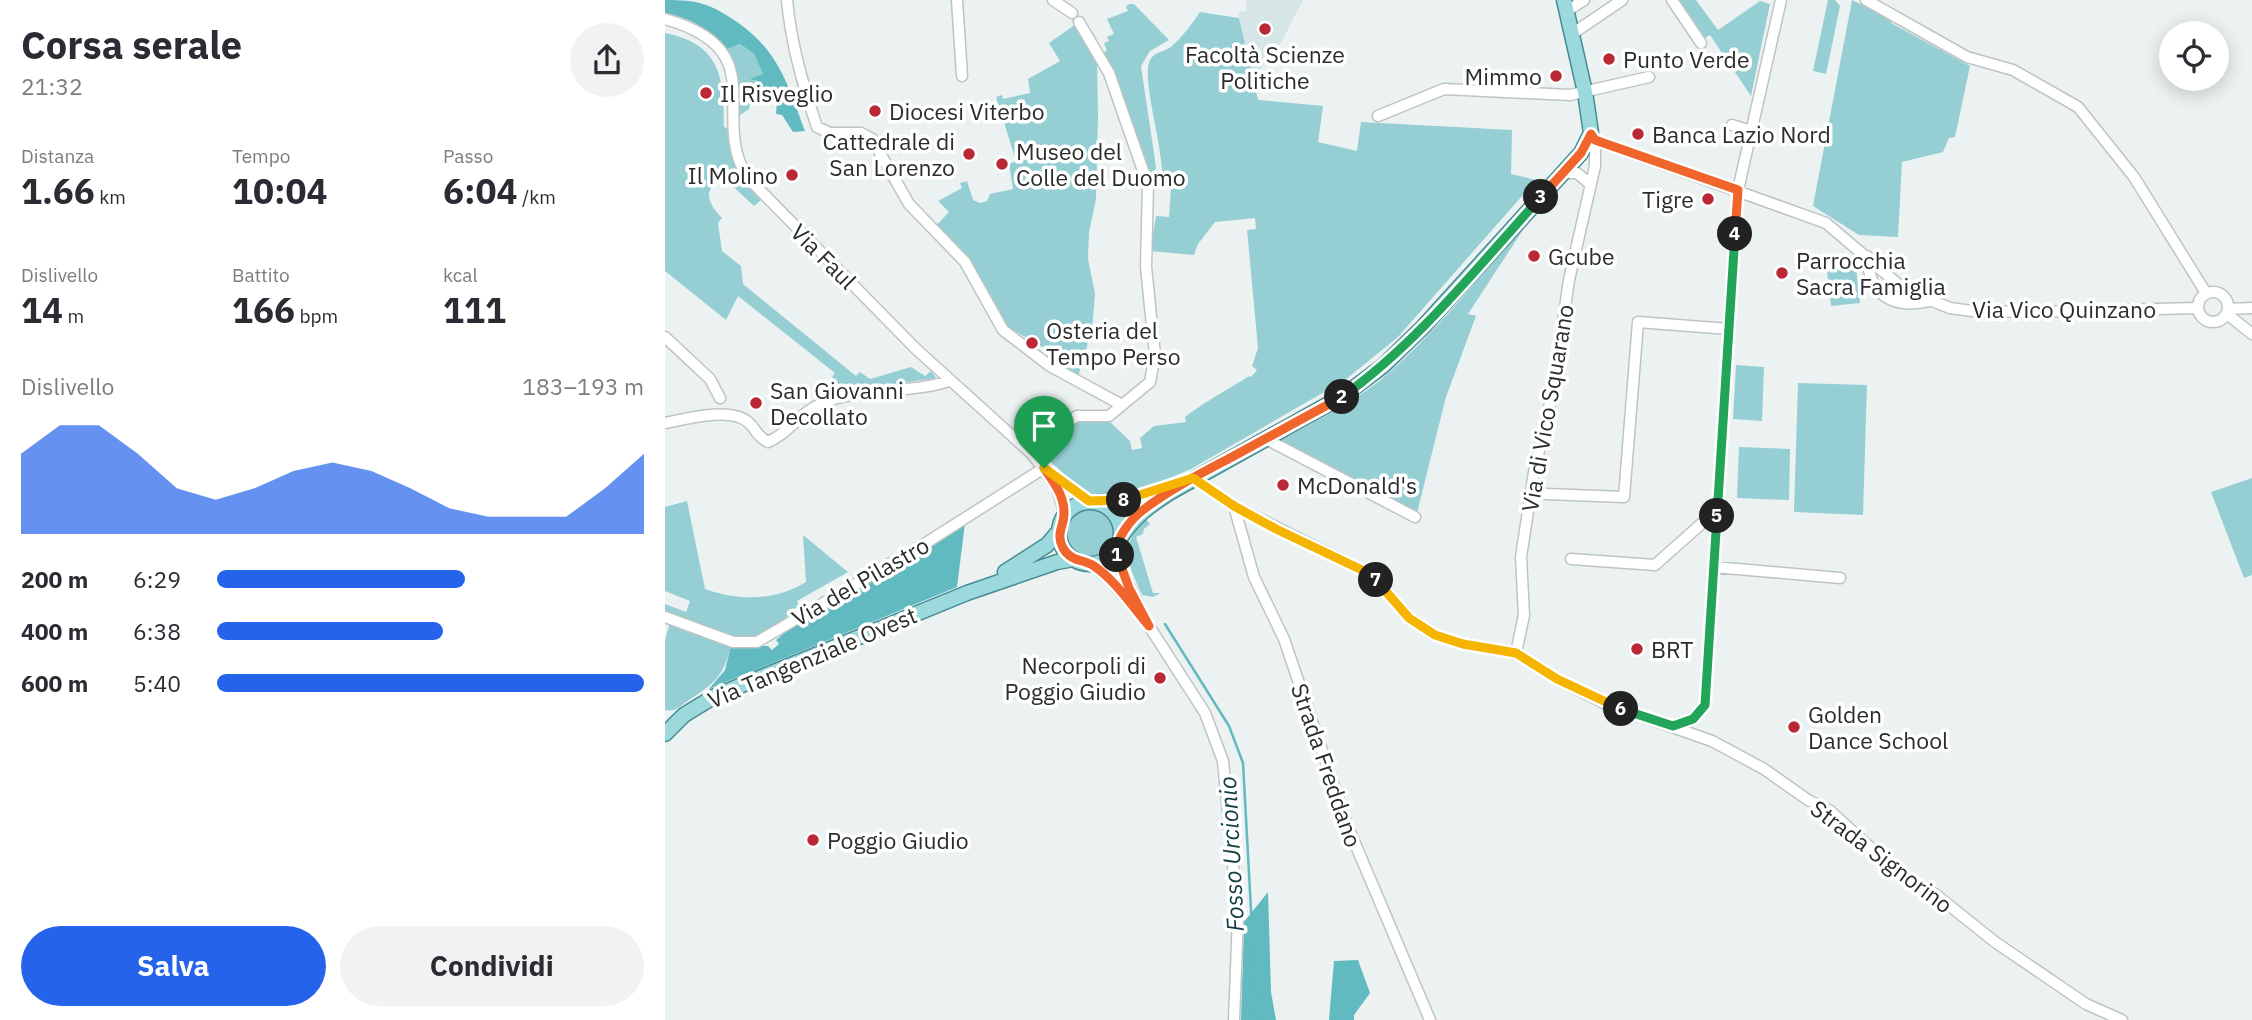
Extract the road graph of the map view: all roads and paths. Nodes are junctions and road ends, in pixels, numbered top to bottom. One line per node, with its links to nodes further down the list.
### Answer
1 (787, 0): 36 (street)
2 (957, 0): 13 (street)
3 (1053, 0): 36 (street)
4 (1584, 0): 9 (street)
5 (1622, 0): 11 (street)
6 (1672, 0): 12 (street)
7 (1781, 0): 18 (street)
8 (1866, 0): 25 (street)
9 (1566, 5): 11 (main road, Via di Vico Squarano)
10 (665, 19): 34 (street, Via Faul)
11 (1572, 34): 15 (main road, Via di Vico Squarano)
12 (1700, 43)
13 (962, 76)
14 (1649, 77): 15 (street)
15 (1585, 92): 16 (street); 19 (main road, Via di Vico Squarano)
16 (1378, 116)
17 (1732, 125): 18 (street)
18 (1751, 131): 22 (street)
19 (1593, 137): 20 (main road); 21 (street, Via di Vico Squarano); 22 (street, Via Vico Quinzano)
20 (1563, 173): 21 (street); 38 (main road)
21 (1590, 184): 58 (street, Via di Vico Squarano)
22 (1738, 190): 23 (street, Via Vico Quinzano); 31 (street)
23 (1867, 256): 24 (street, Via Vico Quinzano); 26 (street)
24 (1899, 285): 26 (street); 27 (street, Via Vico Quinzano)
25 (2206, 293): 28 (street); 30 (street)
26 (1886, 297): 27 (street)
27 (1930, 301): 28 (street, Via Vico Quinzano)
28 (2198, 308): 30 (street, Via Vico Quinzano)
29 (2252, 308): 30 (street)
30 (2228, 311): 32 (street)
31 (1729, 328): 42 (street); 45 (street)
32 (2252, 334)
33 (665, 337): 35 (street)
34 (949, 381): 37 (street); 39 (street, Via Faul)
35 (720, 398)
36 (1122, 405): 39 (street)
37 (665, 423)
38 (1266, 439): 41 (main road); 47 (street)
39 (1026, 448): 40 (street, Via Faul)
40 (1044, 468): 43 (street, Via Faul); 46 (street, Via Faul); 56 (street, Via del Pilastro)
41 (1193, 478): 43 (main road); 44 (street, Strada Signorino); 49 (main road)
42 (1546, 494)
43 (1093, 502): 46 (main road); 49 (main road)
44 (1234, 506): 58 (street, Strada Signorino); 64 (street, Strada Freddano)
45 (1718, 509): 51 (street); 53 (street)
46 (1065, 514): 48 (main road)
47 (1415, 517)
48 (1059, 531): 50 (main road); 55 (main road, Via Tangenziale Ovest)
49 (1119, 543): 52 (main road); 57 (street)
50 (1074, 559): 52 (main road); 55 (main road, Via Tangenziale Ovest)
51 (1571, 559)
52 (1091, 564): 57 (street)
53 (1714, 567): 54 (street); 61 (street)
54 (1840, 578)
55 (967, 593): 59 (main road, Via Tangenziale Ovest)
56 (665, 617)
57 (1149, 626): 63 (street)
58 (1516, 653): 61 (street, Strada Signorino)
59 (684, 715): 60 (street); 62 (main road, Via Tangenziale Ovest)
60 (665, 717)
61 (1673, 726): 65 (street, Strada Signorino)
62 (665, 734)
63 (1234, 1020)
64 (1430, 1020)
65 (2122, 1020)

